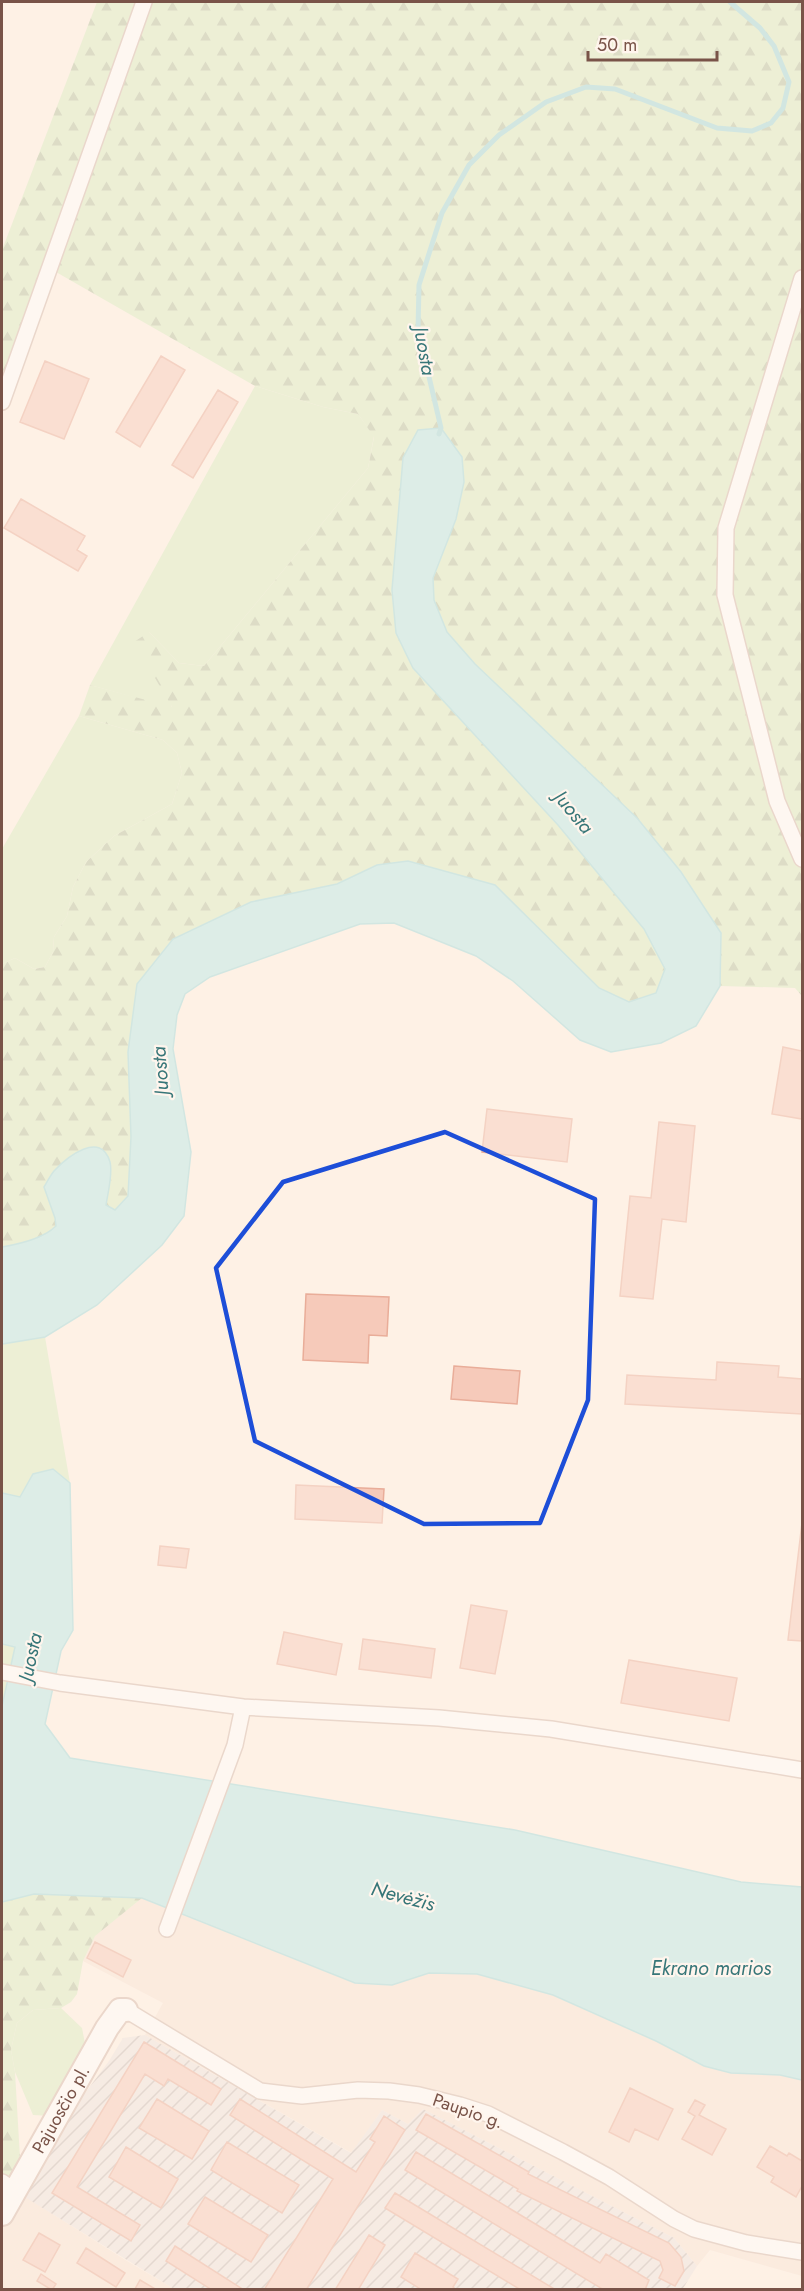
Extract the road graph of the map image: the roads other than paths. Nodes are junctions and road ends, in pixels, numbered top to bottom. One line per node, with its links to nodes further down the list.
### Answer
1 (144, 2): 3 (street)
2 (802, 278): 4 (street)
3 (2, 402)
4 (802, 859)
5 (2, 1672): 6 (street)
6 (243, 1707): 7 (street); 8 (street)
7 (802, 1770)
8 (167, 1929)
9 (126, 2010): 10 (main road, Pajuosčio pl.); 12 (street, Paupio g.)
10 (8, 2187): 11 (main road, Pajuosčio pl.)
11 (2, 2214)
12 (802, 2252)

